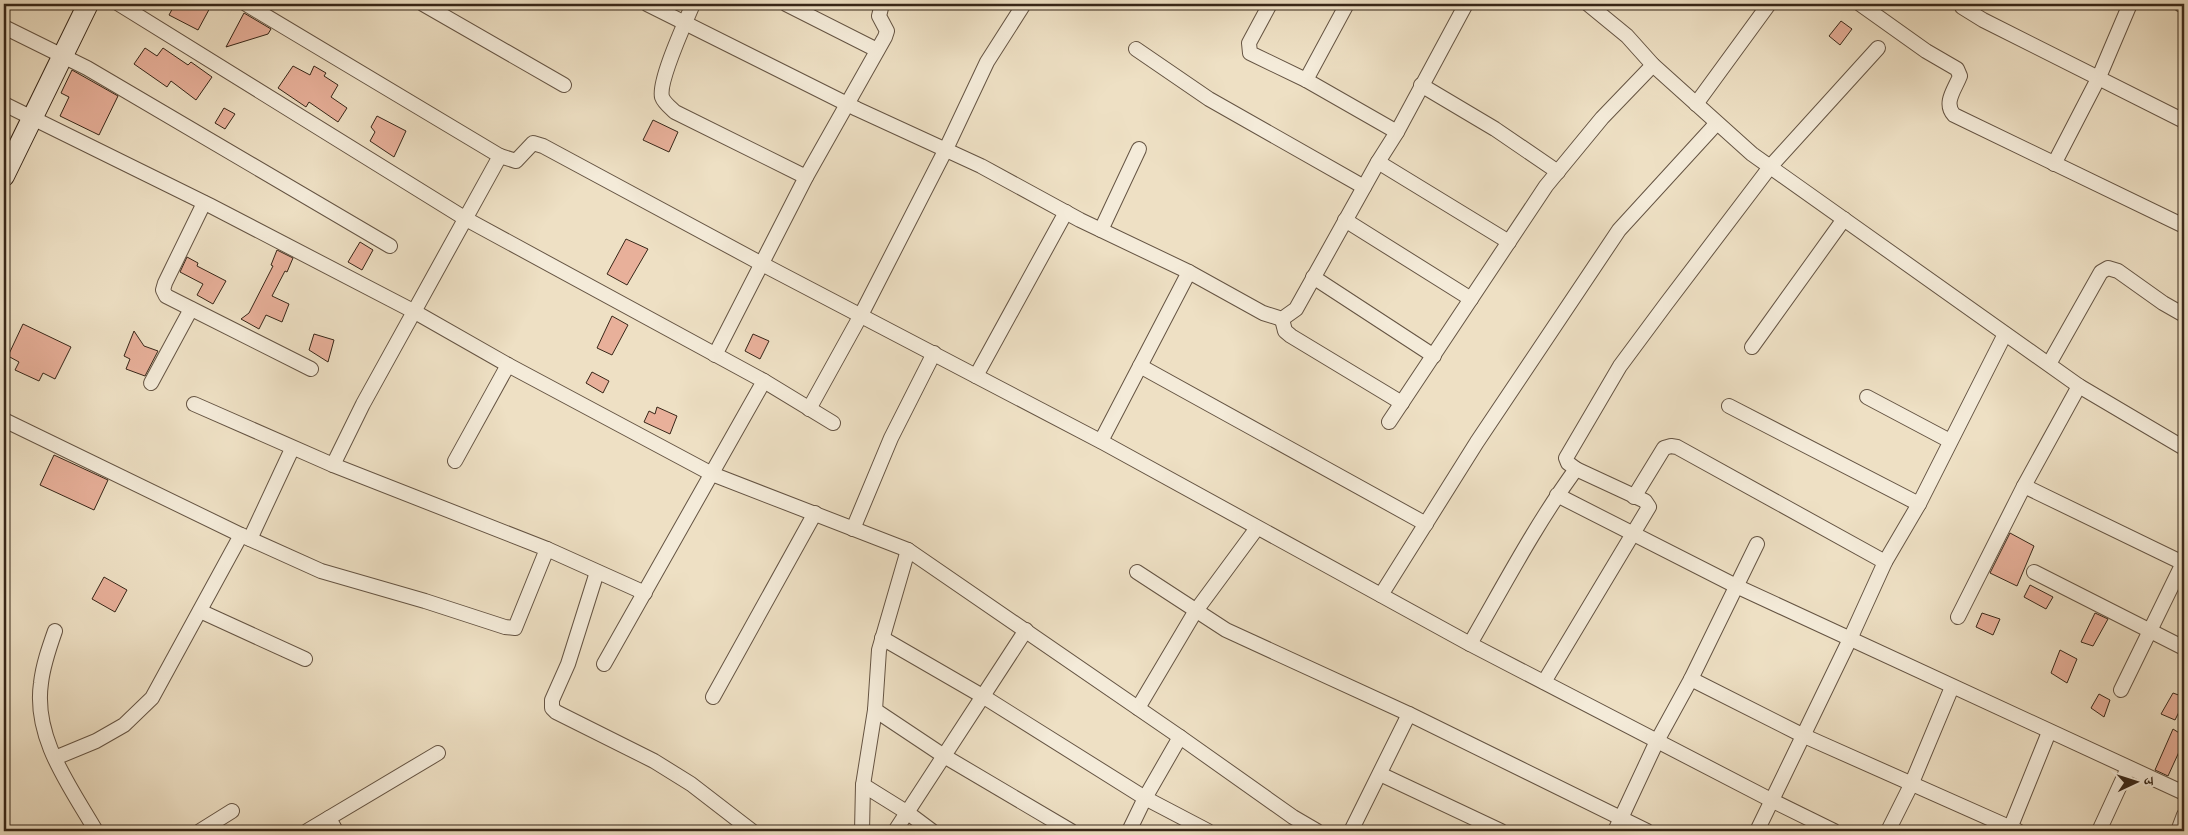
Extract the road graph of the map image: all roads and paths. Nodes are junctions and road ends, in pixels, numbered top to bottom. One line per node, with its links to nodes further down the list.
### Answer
1 (88, 4): 25 (main road)
2 (119, 4): 50 (street)
3 (246, 4): 40 (street)
4 (423, 4): 29 (street)
5 (646, 4): 20 (street)
6 (693, 4): 20 (street)
7 (786, 4): 24 (street)
8 (882, 4): 24 (street)
9 (1024, 4): 38 (street)
10 (1270, 4): 28 (street)
11 (1346, 4): 28 (street)
12 (1466, 4): 30 (street)
13 (1588, 4): 26 (street)
14 (1769, 4): 33 (street)
15 (1860, 4): 42 (street)
16 (2130, 4): 27 (street)
17 (2180, 4): 18 (street)
18 (2184, 6)
19 (1962, 7): 27 (street)
20 (685, 22): 31 (street); 46 (street)
21 (4, 27): 25 (street)
22 (1878, 48): 43 (street)
23 (1136, 49): 47 (street)
24 (877, 50): 31 (street)
25 (63, 55): 34 (main road); 56 (street)
26 (1652, 65): 33 (street); 44 (street)
27 (2099, 77): 35 (street); 42 (street)
28 (1306, 80): 37 (street)
29 (564, 85)
30 (1421, 85): 37 (street); 44 (street)
31 (846, 103): 38 (street); 46 (street)
32 (4, 104): 34 (street)
33 (1696, 104): 36 (street)
34 (33, 118): 45 (main road); 48 (street)
35 (2184, 121)
36 (1716, 124): 43 (street); 100 (street)
37 (1397, 132): 41 (street)
38 (946, 149): 49 (street); 63 (street)
39 (1139, 149): 54 (street)
40 (500, 156): 50 (street); 57 (street)
41 (1378, 162): 47 (street); 55 (street)
42 (2054, 164): 53 (street)
43 (1770, 167): 51 (street); 93 (street)
44 (1558, 172): 55 (street)
45 (4, 176)
46 (806, 177): 57 (street)
47 (1364, 187): 52 (street)
48 (204, 203): 61 (street); 62 (street)
49 (1066, 212): 54 (street); 75 (street)
50 (466, 219): 62 (street); 69 (street)
51 (1844, 219): 66 (street); 67 (street)
52 (1345, 220): 59 (street); 60 (street)
53 (2184, 226)
54 (1101, 230): 58 (street)
55 (1509, 242): 60 (street)
56 (390, 246)
57 (762, 264): 63 (street); 69 (street)
58 (1189, 272): 65 (street); 73 (street)
59 (1313, 277): 65 (street); 70 (street)
60 (1471, 299): 70 (street)
61 (190, 309): 74 (street); 77 (street)
62 (415, 312): 72 (street); 92 (street)
63 (861, 315): 68 (street); 83 (street)
64 (2184, 315): 71 (street)
65 (1282, 319): 80 (street)
66 (2005, 334): 71 (street); 88 (street)
67 (1752, 347)
68 (934, 353): 75 (street); 101 (street)
69 (715, 355): 76 (street)
70 (1434, 356): 80 (street)
71 (2049, 364): 78 (street)
72 (508, 365): 91 (street); 94 (street)
73 (1140, 366): 87 (street); 100 (street)
74 (311, 368)
75 (976, 376): 87 (street)
76 (764, 382): 83 (street); 94 (street)
77 (151, 383)
78 (2079, 386): 90 (street); 95 (street)
79 (1867, 397): 88 (street)
80 (1402, 403): 85 (street)
81 (194, 404): 89 (street)
82 (1730, 406): 98 (street)
83 (809, 409): 86 (street)
84 (4, 420): 104 (street)
85 (1389, 422)
86 (833, 423)
87 (1101, 442): 102 (street)
88 (1950, 442): 98 (street)
89 (292, 448): 92 (street); 104 (street)
90 (2184, 448)
91 (455, 461)
92 (333, 465): 106 (street)
93 (1576, 469): 96 (street); 97 (street)
94 (712, 474): 99 (street); 114 (street)
95 (2024, 486): 109 (street); 118 (street)
96 (1557, 495): 103 (street); 124 (street)
97 (1634, 497): 103 (street); 108 (street)
98 (1919, 504): 108 (street)
99 (815, 513): 101 (street); 133 (street)
100 (1426, 524): 115 (street)
101 (853, 528): 107 (street)
102 (1258, 528): 115 (street); 117 (street)
103 (1633, 534): 113 (street); 129 (street)
104 (245, 537): 106 (street); 116 (street)
105 (1757, 544): 113 (street)
106 (547, 549): 110 (street)
107 (908, 550): 119 (street); 122 (street)
108 (1885, 562): 123 (street)
109 (2183, 563): 120 (street)
110 (597, 572): 114 (street); 161 (street)
111 (1137, 572): 117 (street)
112 (2034, 572): 120 (street)
113 (1736, 586): 123 (street); 128 (street)
114 (645, 593): 127 (street)
115 (1381, 595): 124 (street)
116 (200, 611): 126 (street); 143 (street)
117 (1195, 612): 134 (street); 136 (street)
118 (1958, 618)
119 (1026, 630): 132 (street); 134 (street)
120 (2150, 630): 125 (street); 131 (street)
121 (55, 631): 143 (street)
122 (882, 638): 132 (street); 135 (street)
123 (1850, 639): 130 (street); 138 (street)
124 (1470, 644): 129 (street)
125 (2184, 648)
126 (305, 659)
127 (604, 664)
128 (1692, 679): 138 (street); 140 (street)
129 (1544, 682): 140 (street)
130 (1952, 687): 137 (street); 147 (street)
131 (2121, 690)
132 (984, 697): 142 (street); 149 (street)
133 (714, 698)
134 (1138, 708): 139 (street)
135 (875, 710): 142 (street); 146 (street)
136 (1409, 714): 145 (street); 155 (street)
137 (2049, 732): 144 (street); 156 (street)
138 (1802, 735): 147 (street); 150 (street)
139 (1180, 737): 149 (street); 168 (street)
140 (1657, 741): 150 (street); 155 (street)
141 (438, 753): 154 (street)
142 (944, 756): 152 (street); 165 (street)
143 (54, 758): 157 (street)
144 (2128, 768): 148 (street); 175 (street)
145 (1380, 774): 169 (street); 170 (street)
146 (863, 785): 152 (street); 162 (street)
147 (1911, 785): 156 (street); 174 (street)
148 (2184, 793)
149 (1145, 798): 166 (street); 167 (street)
150 (1771, 800): 172 (street); 173 (street)
151 (232, 811): 158 (street)
152 (908, 813): 163 (street); 164 (street)
153 (2184, 815): 176 (street)
154 (329, 818): 159 (street); 160 (street)
155 (1618, 825): 171 (street)
156 (2012, 830)
157 (96, 831)
158 (200, 831)
159 (307, 831)
160 (336, 831)
161 (752, 831)
162 (862, 831)
163 (895, 831)
164 (932, 831)
165 (1071, 831)
166 (1129, 831)
167 (1208, 831)
168 (1317, 831)
169 (1351, 831)
170 (1501, 831)
171 (1647, 831)
172 (1757, 831)
173 (1834, 831)
174 (1888, 831)
175 (2099, 831)
176 (2178, 831)

